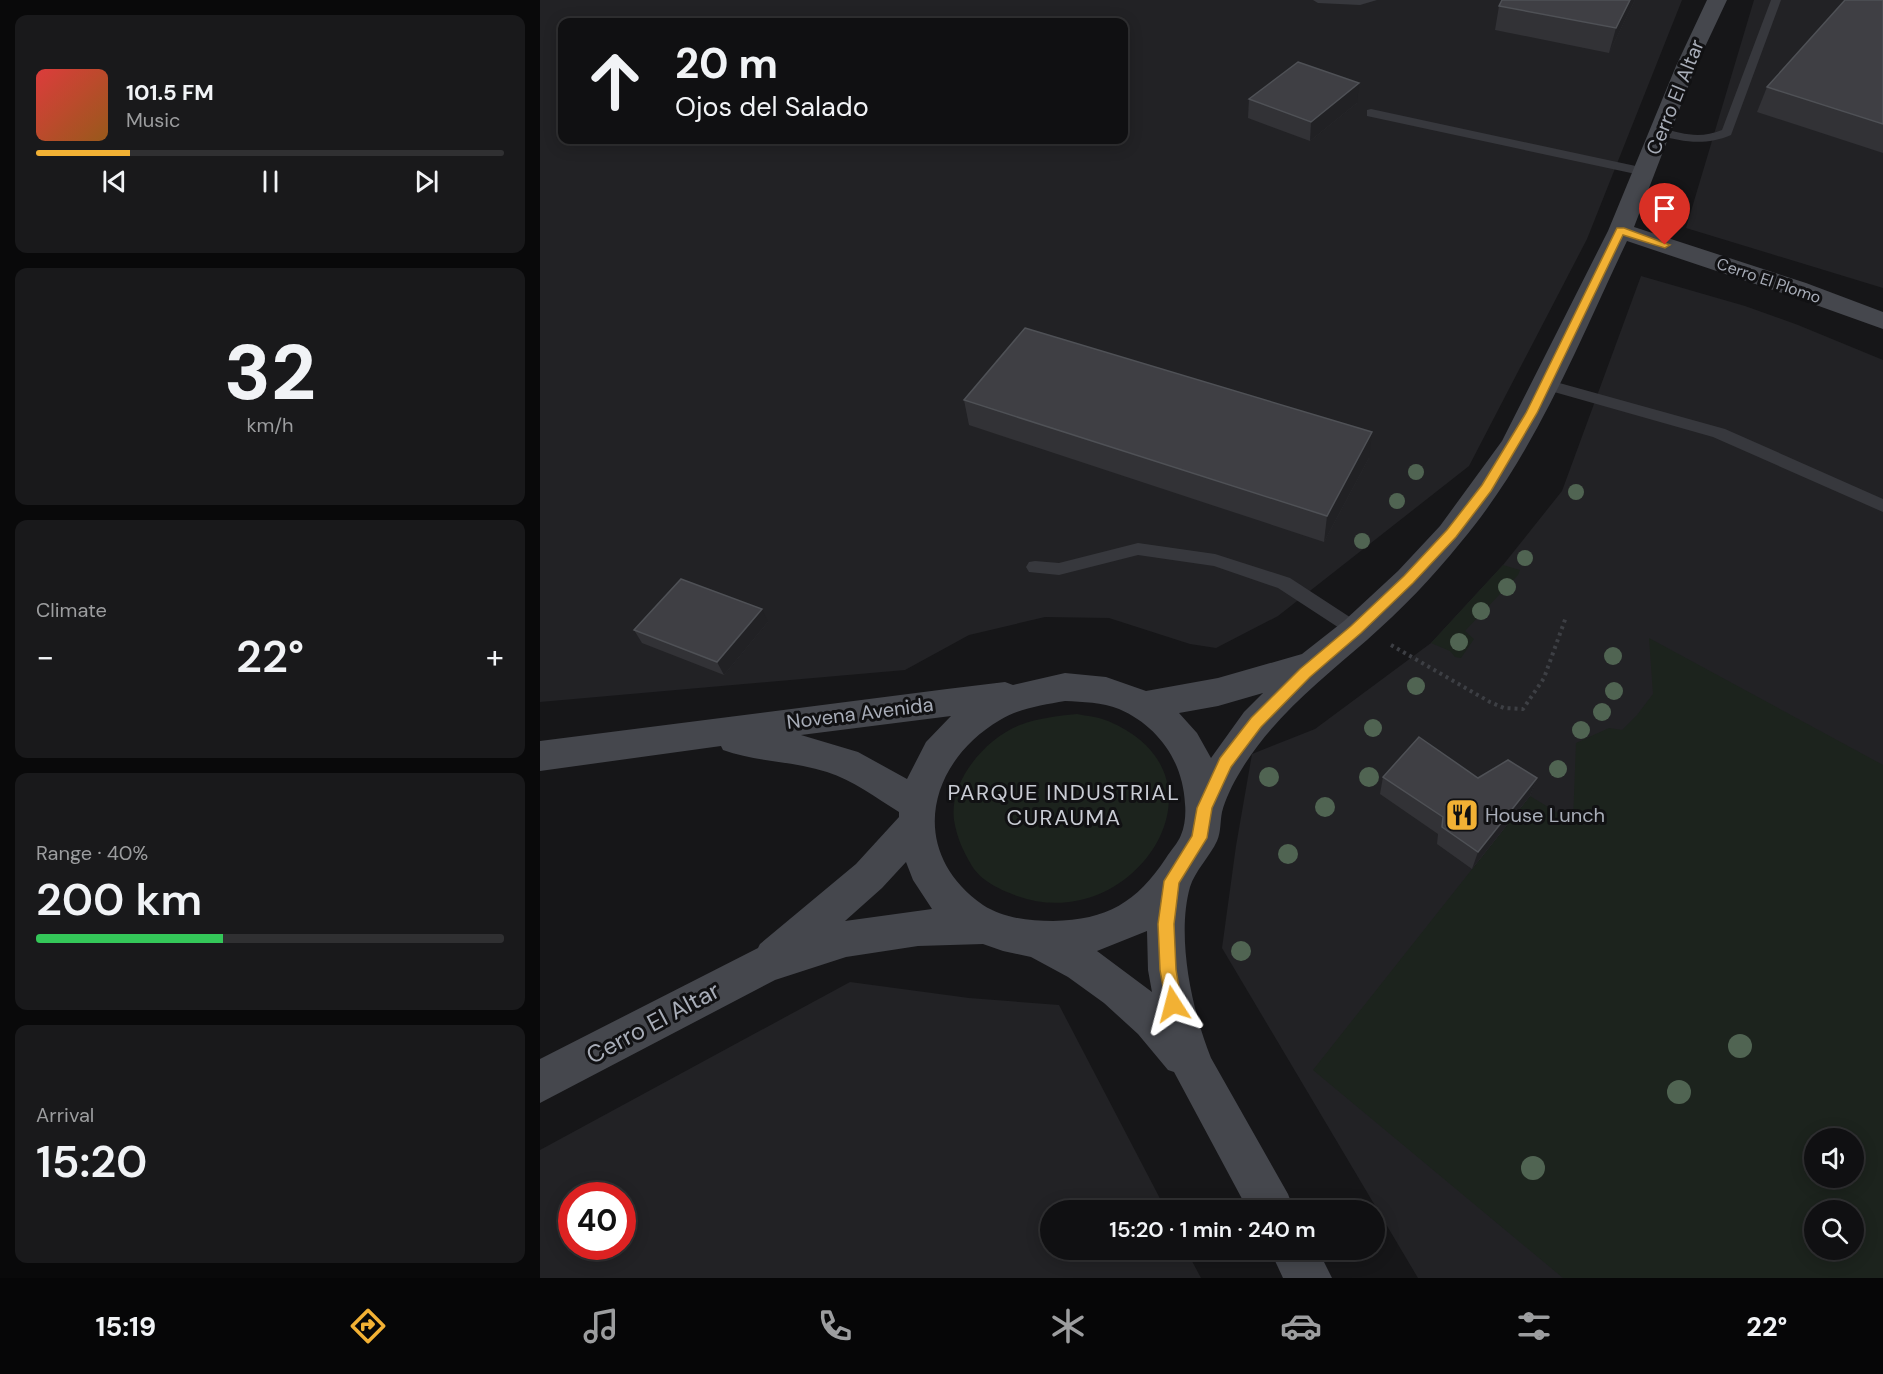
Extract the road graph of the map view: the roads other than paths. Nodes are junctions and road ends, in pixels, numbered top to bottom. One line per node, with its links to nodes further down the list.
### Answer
1 (1318, 0): 2 (lane)
2 (1372, 0)
3 (1717, 0): 6 (street, Cerro El Altar)
4 (1776, 0): 6 (lane)
5 (1371, 113): 7 (lane)
6 (1660, 132): 7 (street, Cerro El Altar)
7 (1645, 172): 8 (street, Cerro El Altar)
8 (1620, 231): 9 (street, Cerro El Plomo); 10 (street, Cerro El Altar)
9 (1883, 321)
10 (1545, 384): 11 (lane); 13 (street, Cerro El Altar)
11 (1883, 506)
12 (1035, 567): 13 (lane)
13 (1358, 628): 14 (street, Cerro El Altar)
14 (1314, 664): 16 (street, Cerro El Altar); 19 (street, Cerro El Altar)
15 (1023, 694): 16 (street); 17 (street, Novena Avenida); 20 (street)
16 (1143, 705): 19 (street)
17 (697, 736): 18 (street, Novena Avenida); 20 (street, Novena Avenida)
18 (540, 756)
19 (1205, 808): 21 (street)
20 (916, 815): 22 (street); 24 (street, Cerro El Altar)
21 (1172, 881): 23 (street); 25 (street)
22 (982, 926): 23 (street); 24 (street, Cerro El Altar)
23 (1040, 940): 25 (street)
24 (766, 964): 26 (street, Cerro El Altar)
25 (1195, 1071): 27 (street)
26 (540, 1082)
27 (1266, 1200)
28 (1299, 1260): 29 (street)
29 (1309, 1278)

